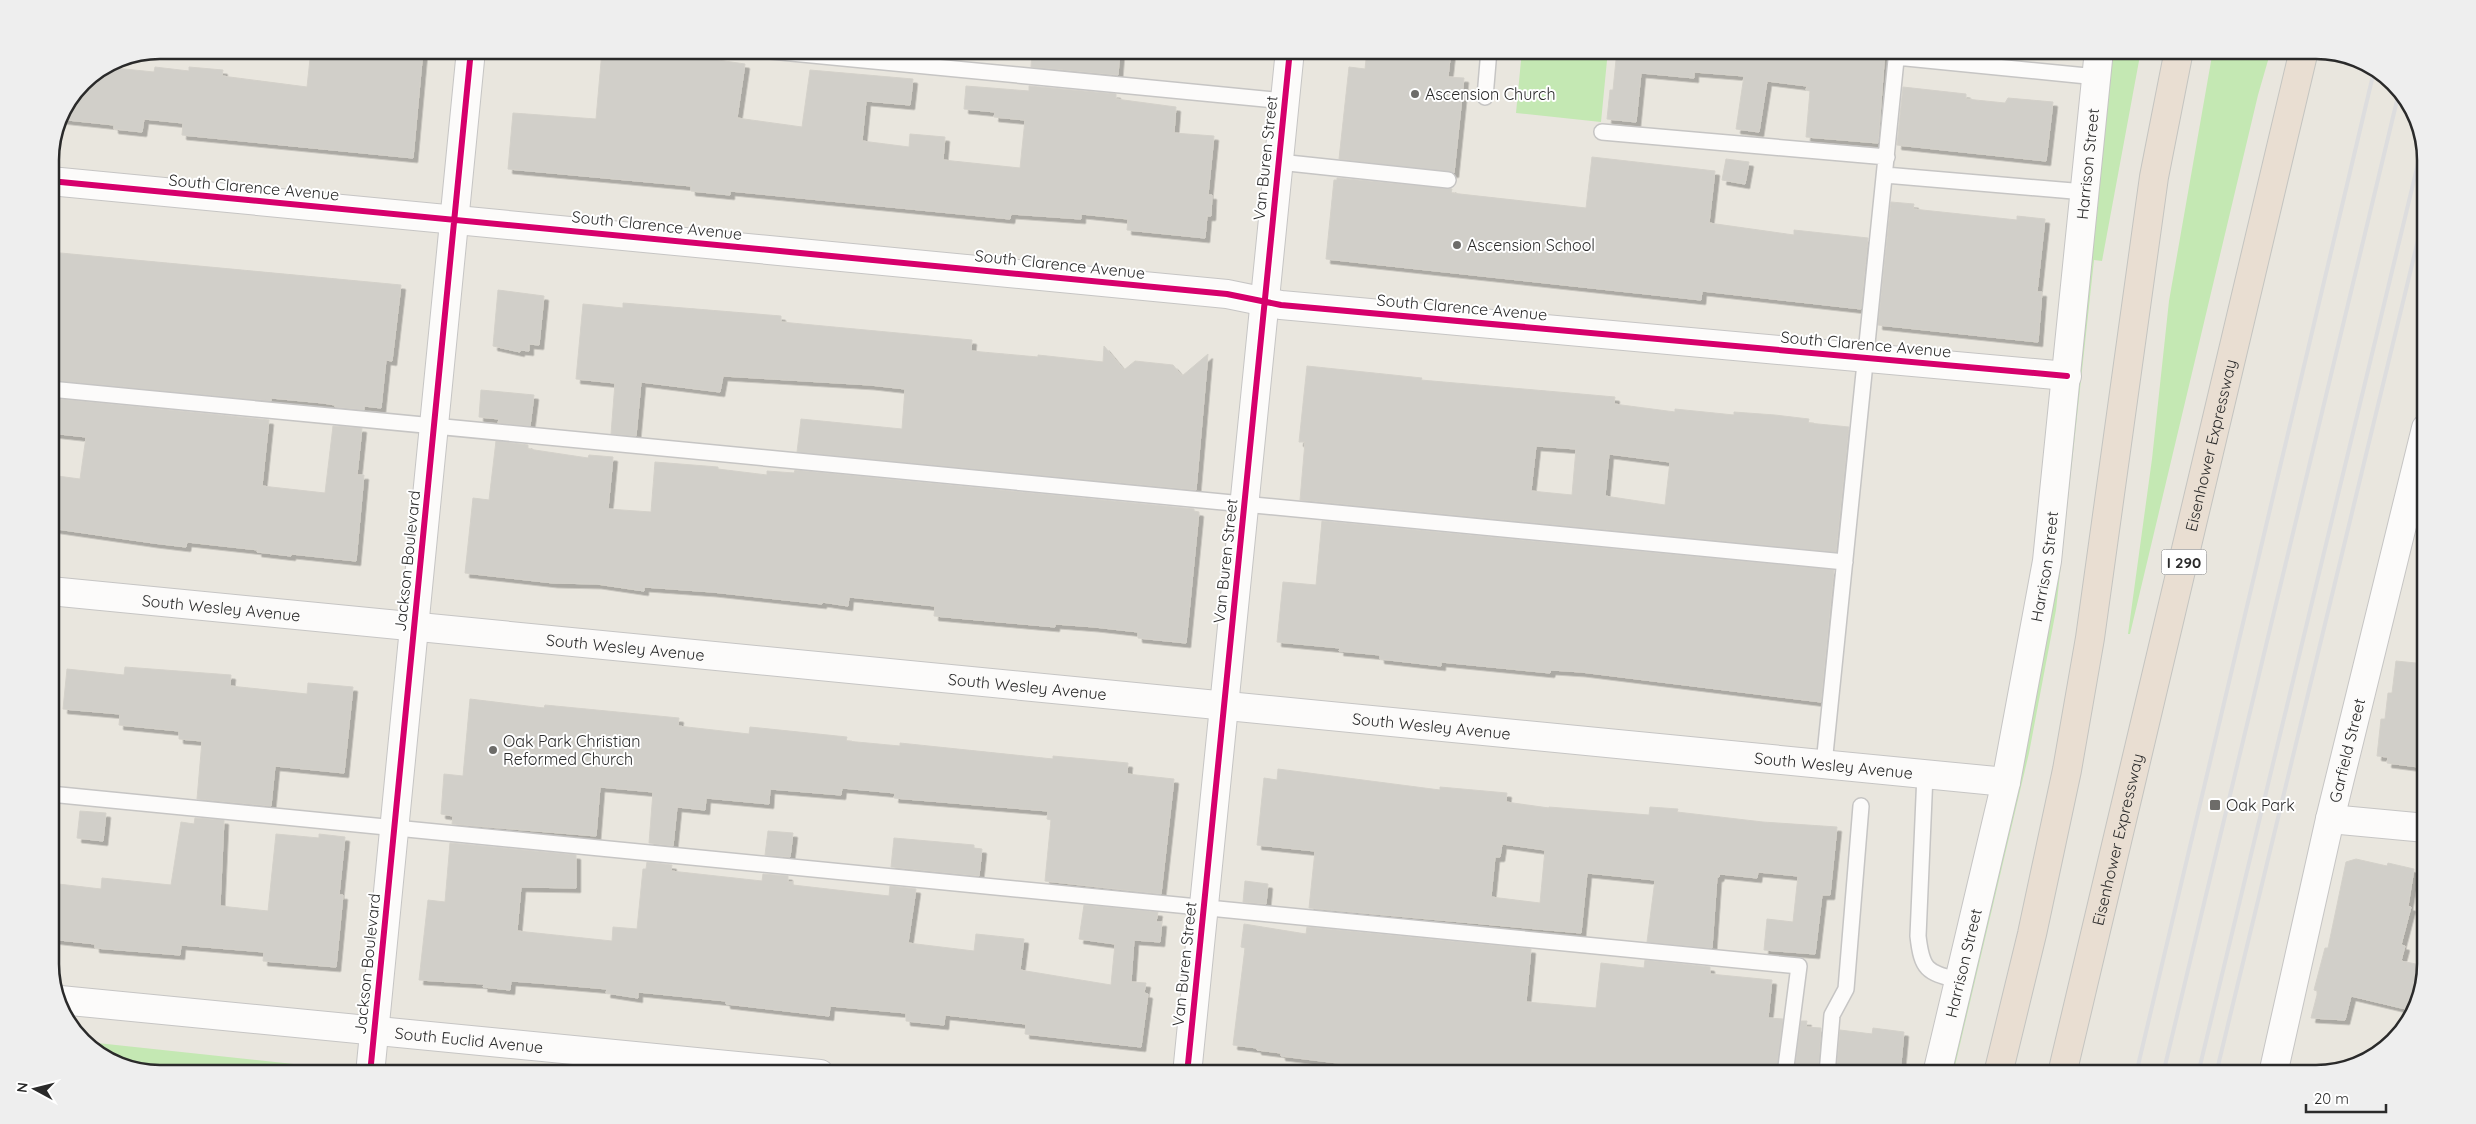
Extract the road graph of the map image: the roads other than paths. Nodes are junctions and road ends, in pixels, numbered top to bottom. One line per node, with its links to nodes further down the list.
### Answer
1 (470, 59): 20 (street, Jackson Boulevard)
2 (853, 59): 12 (lane)
3 (1289, 59): 12 (street, Van Buren Street)
4 (1488, 59): 11 (lane)
5 (1897, 59): 14 (lane)
6 (1940, 59): 10 (lane)
7 (2098, 59): 10 (street, Harrison Street)
8 (2177, 59): 50 (highway)
9 (2302, 59): 51 (highway, Eisenhower Expressway / I 290)
10 (2096, 77): 19 (street, Harrison Street)
11 (1485, 98)
12 (1285, 101): 15 (street, Van Buren Street)
13 (1602, 132): 14 (lane)
14 (1887, 157): 16 (lane)
15 (1279, 162): 17 (lane); 21 (street, Van Buren Street)
16 (1885, 175): 19 (lane); 22 (lane)
17 (1448, 180)
18 (59, 182): 20 (street, South Clarence Avenue)
19 (2085, 192): 23 (street, Harrison Street)
20 (454, 220): 21 (street, South Clarence Avenue); 25 (street, Jackson Boulevard)
21 (1265, 301): 22 (street, South Clarence Avenue); 27 (street, Van Buren Street)
22 (1867, 358): 23 (street, South Clarence Avenue); 28 (lane)
23 (2066, 376): 34 (street, Harrison Street)
24 (59, 391): 25 (lane)
25 (434, 426): 27 (lane); 30 (street, Jackson Boulevard)
26 (2417, 465): 37 (street, Garfield Street)
27 (1244, 504): 28 (lane); 31 (street, Van Buren Street)
28 (1845, 562): 32 (lane)
29 (59, 591): 30 (street, South Wesley Avenue)
30 (414, 626): 31 (street, South Wesley Avenue); 39 (street, Jackson Boulevard)
31 (1224, 705): 32 (street, South Wesley Avenue); 40 (street, Van Buren Street)
32 (1824, 764): 33 (street, South Wesley Avenue)
33 (1925, 774): 34 (street, South Wesley Avenue); 41 (lane)
34 (2006, 782): 41 (street, Harrison Street)
35 (59, 795): 39 (lane)
36 (1861, 806): 48 (lane)
37 (2330, 819): 38 (street); 52 (street, Garfield Street)
38 (2417, 827)
39 (394, 828): 40 (lane); 43 (street, Jackson Boulevard)
40 (1204, 908): 46 (street, Van Buren Street); 47 (lane)
41 (1960, 981): 49 (street, Harrison Street)
42 (65, 1001): 43 (street, South Euclid Avenue)
43 (374, 1030): 44 (street, Jackson Boulevard); 45 (street, South Euclid Avenue)
44 (371, 1065)
45 (729, 1065)
46 (1188, 1065)
47 (1786, 1065)
48 (1827, 1065)
49 (1939, 1065)
50 (2000, 1065)
51 (2064, 1065)
52 (2275, 1065)

